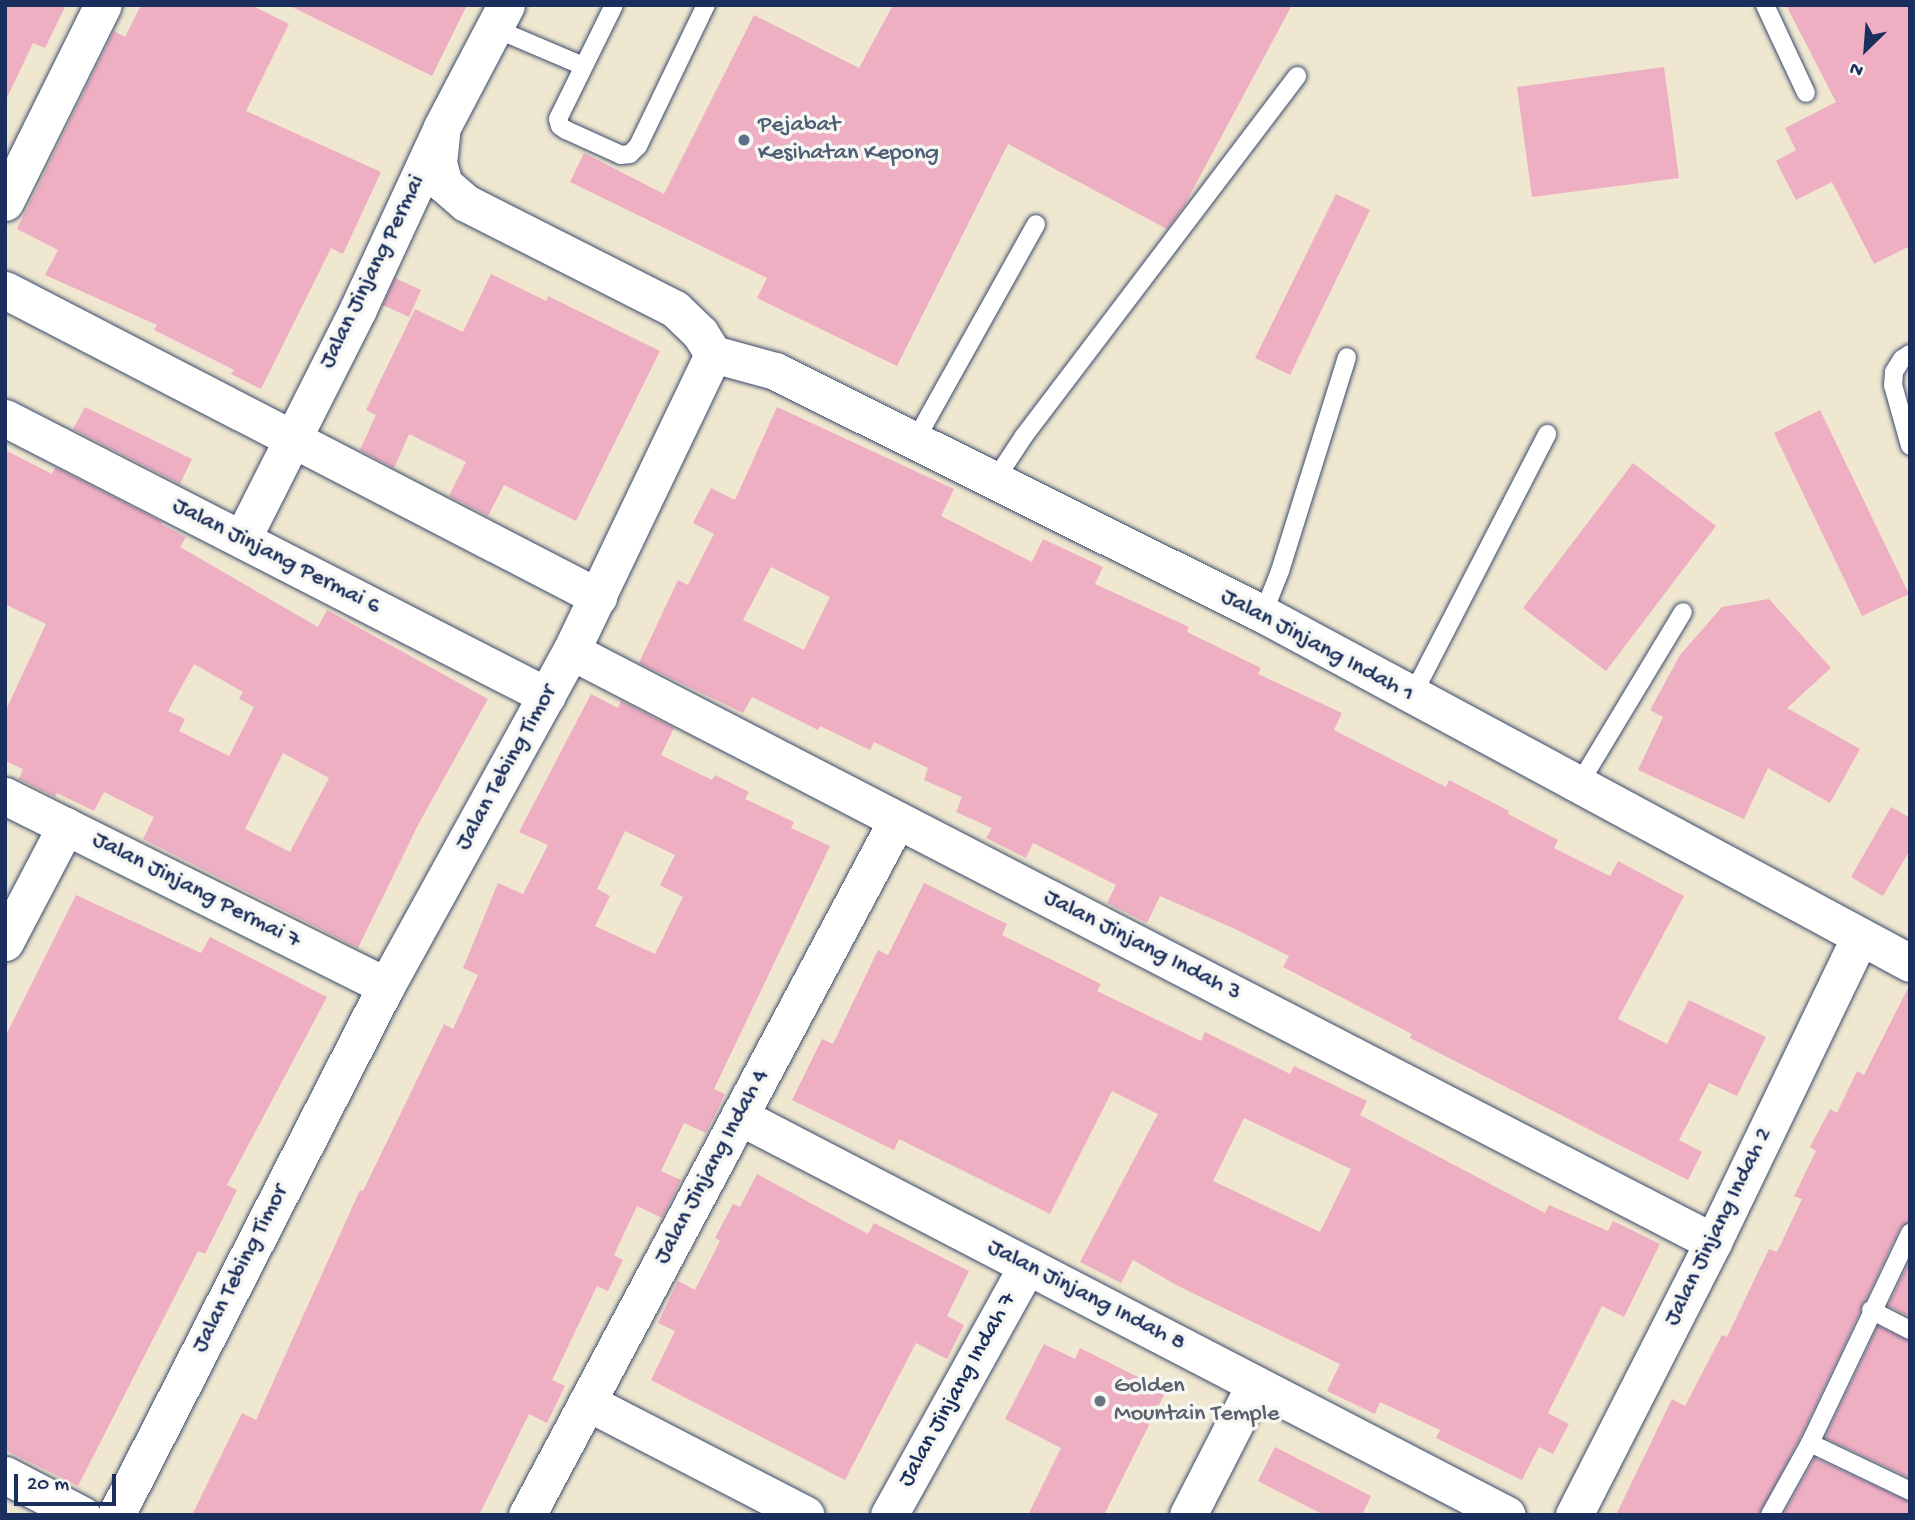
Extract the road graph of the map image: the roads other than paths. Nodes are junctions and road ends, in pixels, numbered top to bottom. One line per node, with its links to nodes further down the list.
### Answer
1 (103, 5): 10 (street)
2 (614, 5): 6 (lane)
3 (706, 5): 6 (lane)
4 (1765, 5): 8 (lane)
5 (500, 17): 6 (lane); 9 (street, Jalan Jinjang Permai)
6 (583, 66)
7 (1297, 76): 21 (lane)
8 (1807, 93)
9 (442, 127): 14 (street); 18 (street, Jalan Jinjang Permai)
10 (5, 202)
11 (1036, 223): 19 (lane)
12 (5, 290): 18 (street)
13 (1910, 354): 20 (lane)
14 (713, 355): 19 (street, Jalan Jinjang Indah 1); 23 (street, Jalan Tebing Timor)
15 (1347, 357): 25 (lane)
16 (5, 418): 22 (street, Jalan Jinjang Permai 6)
17 (1547, 434): 28 (lane)
18 (291, 438): 22 (street, Jalan Jinjang Permai); 23 (street)
19 (916, 439): 21 (street, Jalan Jinjang Indah 1)
20 (1910, 446)
21 (993, 483): 25 (street, Jalan Jinjang Indah 1)
22 (242, 539): 27 (street, Jalan Jinjang Permai 6)
23 (598, 597): 26 (street, Jalan Tebing Timor)
24 (1683, 612): 29 (lane)
25 (1263, 614): 28 (street, Jalan Jinjang Indah 1)
26 (571, 651): 27 (street, Jalan Tebing Timor); 31 (street, Jalan Jinjang Indah 3)
27 (547, 696): 36 (street, Jalan Tebing Timor)
28 (1412, 696): 29 (street, Jalan Jinjang Indah 1)
29 (1578, 786): 33 (street, Jalan Jinjang Indah 1)
30 (5, 796): 32 (street, Jalan Jinjang Permai 7)
31 (897, 820): 37 (street, Jalan Jinjang Indah 4); 39 (street, Jalan Jinjang Indah 3)
32 (66, 825): 34 (street); 36 (street, Jalan Jinjang Permai 7)
33 (1860, 937): 35 (street, Jalan Jinjang Indah 1); 39 (street, Jalan Jinjang Indah 2)
34 (5, 942)
35 (1910, 963)
36 (386, 986): 49 (street, Jalan Tebing Timor)
37 (739, 1116): 40 (street, Jalan Jinjang Indah 8); 44 (street, Jalan Jinjang Indah 4)
38 (1910, 1233): 41 (lane)
39 (1713, 1242): 55 (street, Jalan Jinjang Indah 2)
40 (1027, 1265): 43 (street, Jalan Jinjang Indah 8); 52 (street, Jalan Jinjang Indah 7)
41 (1871, 1311): 42 (lane); 45 (lane)
42 (1910, 1330)
43 (1255, 1384): 53 (street); 54 (street, Jalan Jinjang Indah 8)
44 (587, 1402): 50 (street, Jalan Jinjang Indah 4); 51 (street)
45 (1810, 1443): 47 (lane); 56 (lane)
46 (5, 1475): 48 (street)
47 (1910, 1491)
48 (82, 1515)
49 (116, 1515)
50 (527, 1515)
51 (806, 1515)
52 (888, 1515)
53 (1188, 1515)
54 (1507, 1515)
55 (1574, 1515)
56 (1770, 1515)

